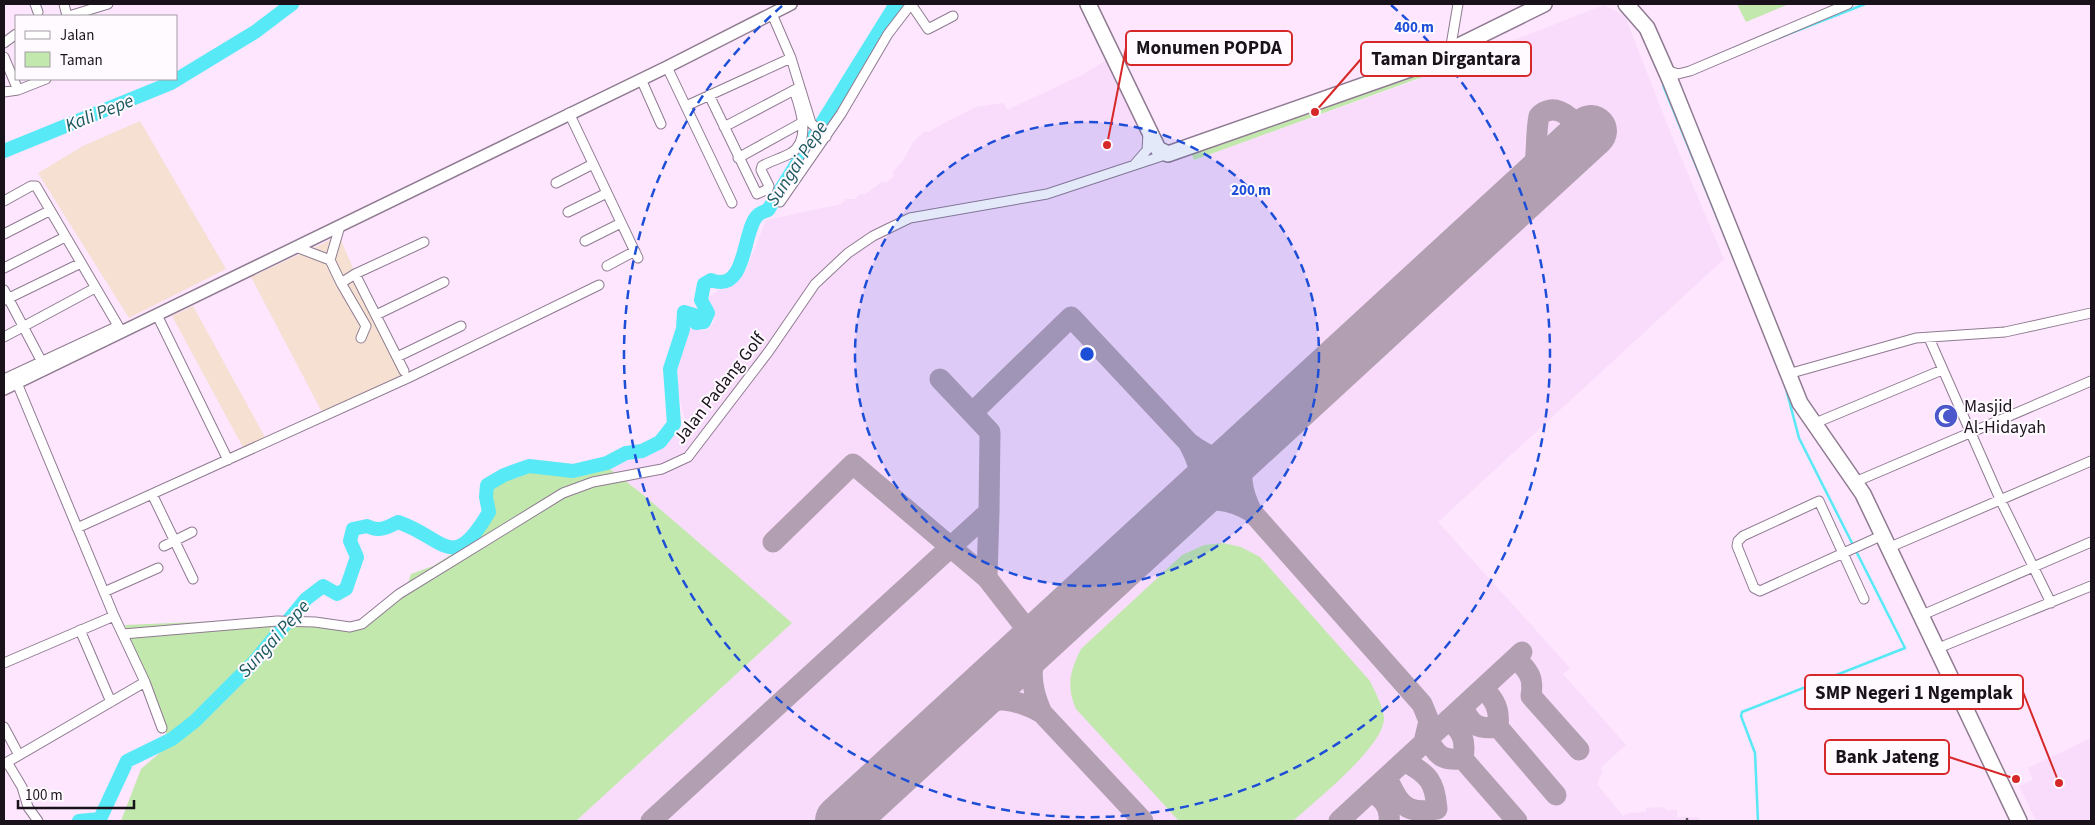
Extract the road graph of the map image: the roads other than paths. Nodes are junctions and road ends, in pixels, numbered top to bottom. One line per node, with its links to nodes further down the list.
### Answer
1 (108, 4): 11 (street)
2 (791, 4): 10 (main road)
3 (911, 4): 12 (street); 33 (street)
4 (1088, 4): 32 (highway)
5 (1458, 4): 16 (street)
6 (1544, 4): 16 (highway)
7 (1626, 4): 13 (highway)
8 (1637, 4): 13 (street)
9 (1848, 4): 21 (street)
10 (772, 14): 18 (street); 19 (main road)
11 (71, 15)
12 (952, 16)
13 (1647, 28): 21 (highway)
14 (15, 35): 15 (street)
15 (4, 43)
16 (1450, 51): 34 (highway)
17 (4, 57): 24 (street)
18 (791, 58): 23 (street); 26 (street)
19 (667, 66): 20 (main road); 27 (street)
20 (641, 79): 28 (main road); 30 (street)
21 (1669, 79): 75 (highway)
22 (43, 80): 24 (street)
23 (798, 88): 29 (street); 31 (street); 33 (street)
24 (18, 90): 25 (street)
25 (4, 92)
26 (709, 95): 27 (street); 31 (street)
27 (686, 106): 43 (street)
28 (569, 113): 37 (street); 47 (main road)
29 (804, 122): 36 (street); 36 (street)
30 (661, 124)
31 (724, 127): 36 (street)
32 (1147, 128): 34 (highway); 35 (highway); 38 (street)
33 (819, 131): 42 (street)
34 (1198, 144): 35 (highway)
35 (1159, 155): 38 (street, Jalan Padang Golf)
36 (738, 158)
37 (593, 164): 39 (street); 40 (street)
38 (1130, 169): 104 (street, Jalan Padang Golf)
39 (556, 183)
40 (607, 193): 45 (street); 46 (street)
41 (4, 200): 44 (street)
42 (780, 202)
43 (732, 203)
44 (50, 211): 48 (street); 49 (street)
45 (568, 212)
46 (621, 223): 50 (street); 55 (street)
47 (340, 226): 52 (main road); 53 (street)
48 (4, 234)
49 (65, 237): 54 (street); 56 (street)
50 (585, 241)
51 (424, 242): 57 (street)
52 (296, 247): 53 (street); 64 (main road)
53 (330, 260): 59 (street)
54 (80, 263): 61 (street); 62 (street)
55 (607, 266)
56 (4, 268)
57 (355, 274): 59 (street); 65 (street)
58 (444, 282): 65 (street)
59 (341, 283): 69 (street)
60 (599, 285): 82 (street)
61 (95, 288): 66 (street); 72 (street)
62 (5, 296): 66 (street)
63 (2091, 314): 70 (street)
64 (157, 315): 72 (main road); 82 (street)
65 (376, 315): 71 (street)
66 (23, 326): 68 (street); 72 (street)
67 (461, 326): 71 (street)
68 (4, 337)
69 (361, 338)
70 (1929, 338): 74 (street); 75 (street)
71 (397, 357): 73 (street)
72 (44, 365): 76 (street); 78 (main road)
73 (404, 370)
74 (1942, 370): 80 (street); 81 (street)
75 (1788, 374): 80 (highway)
76 (4, 379)
77 (2091, 381): 81 (street)
78 (16, 383): 79 (main road); 87 (street)
79 (4, 389)
80 (1813, 424): 84 (highway)
81 (1971, 430): 84 (street); 86 (street)
82 (228, 460): 85 (street)
83 (2091, 461): 86 (street)
84 (1855, 482): 90 (highway)
85 (152, 494): 87 (street); 89 (street)
86 (2000, 498): 90 (street); 94 (street)
87 (77, 528): 98 (street)
88 (192, 532): 89 (street)
89 (175, 541): 92 (street); 96 (street)
90 (1885, 542): 93 (street); 102 (highway)
91 (2091, 542): 94 (street)
92 (164, 546)
93 (1845, 553): 93 (street); 99 (street)
94 (2034, 566): 100 (street); 102 (street)
95 (158, 568): 98 (street)
96 (193, 579)
97 (2091, 586): 100 (street)
98 (104, 592): 101 (street)
99 (1864, 599)
100 (2051, 603): 105 (street)
101 (114, 616): 103 (street); 104 (street)
102 (1920, 616): 105 (highway)
103 (80, 630): 106 (street); 108 (street)
104 (124, 634): 107 (street)
105 (1936, 649): 114 (highway)
106 (4, 663)
107 (145, 682): 108 (street); 110 (street)
108 (111, 702): 111 (street)
109 (4, 727): 111 (street)
110 (162, 728)
111 (20, 755): 112 (street)
112 (5, 763): 113 (street)
113 (38, 821)
114 (2019, 821)

